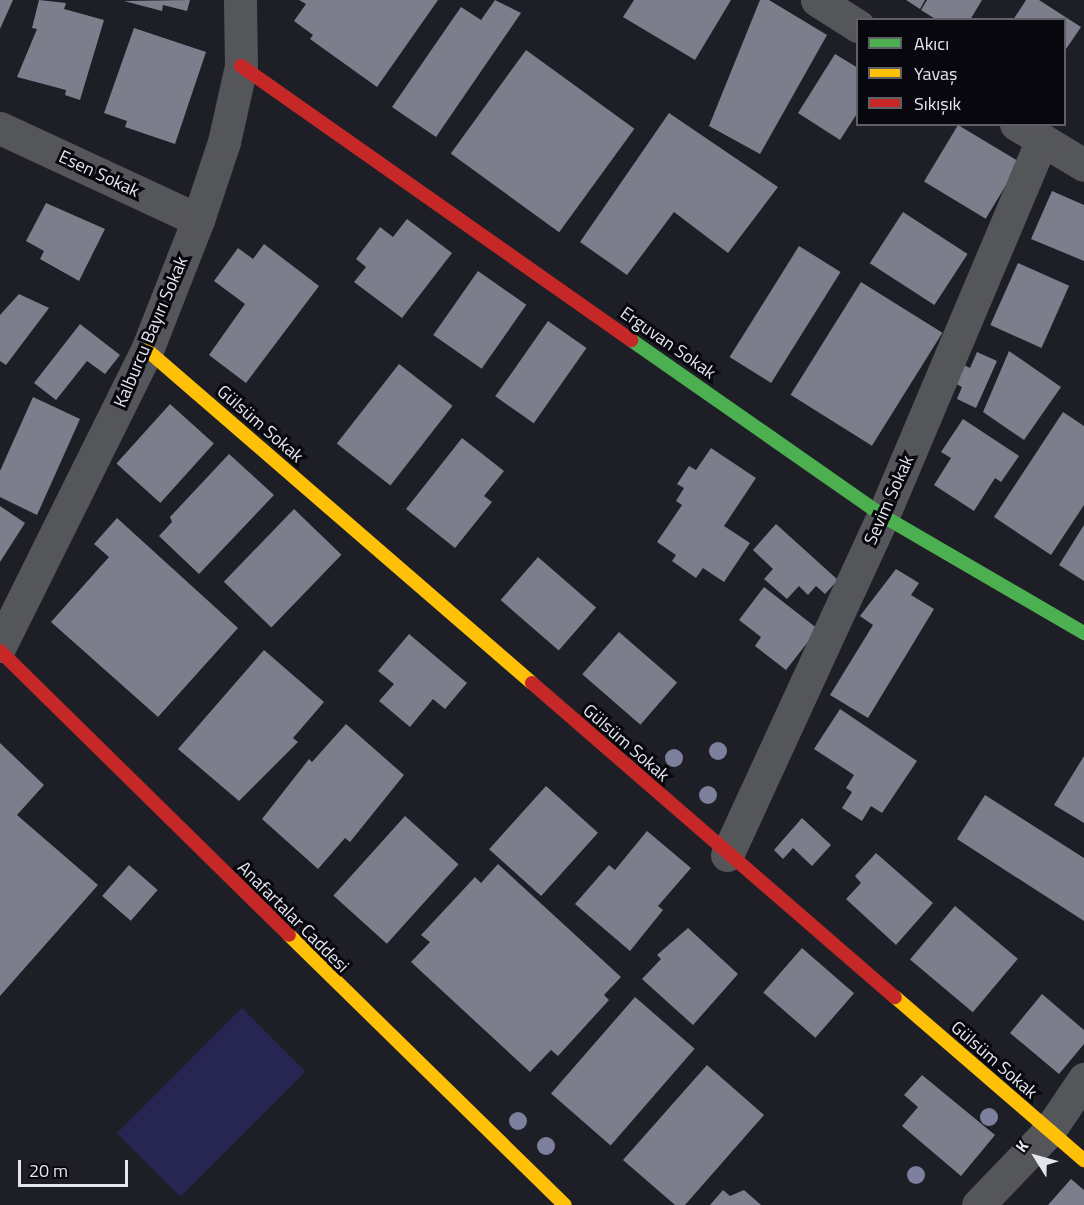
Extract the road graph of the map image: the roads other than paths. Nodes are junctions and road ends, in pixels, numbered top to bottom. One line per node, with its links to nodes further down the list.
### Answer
1 (240, 0): 4 (street, Kalburcu Bayırı Sokak)
2 (817, 0): 3 (street)
3 (856, 25)
4 (241, 66): 8 (street, Kalburcu Bayırı Sokak); 10 (street, Erguvan Sokak)
5 (0, 128): 8 (street, Esen Sokak)
6 (1029, 132): 7 (street); 10 (street, Sevim Sokak)
7 (1084, 165)
8 (198, 220): 9 (street, Kalburcu Bayırı Sokak)
9 (147, 350): 12 (street, Kalburcu Bayırı Sokak); 14 (street, Gülsüm Sokak)
10 (883, 516): 11 (street, Erguvan Sokak); 14 (street, Sevim Sokak)
11 (1084, 633)
12 (0, 646)
13 (0, 651): 18 (street, Anafartalar Caddesi)
14 (727, 855): 16 (street, Gülsüm Sokak)
15 (1084, 1080): 16 (street)
16 (1049, 1131): 17 (street, Gülsüm Sokak); 19 (street)
17 (1084, 1160)
18 (565, 1205)
19 (978, 1205)

